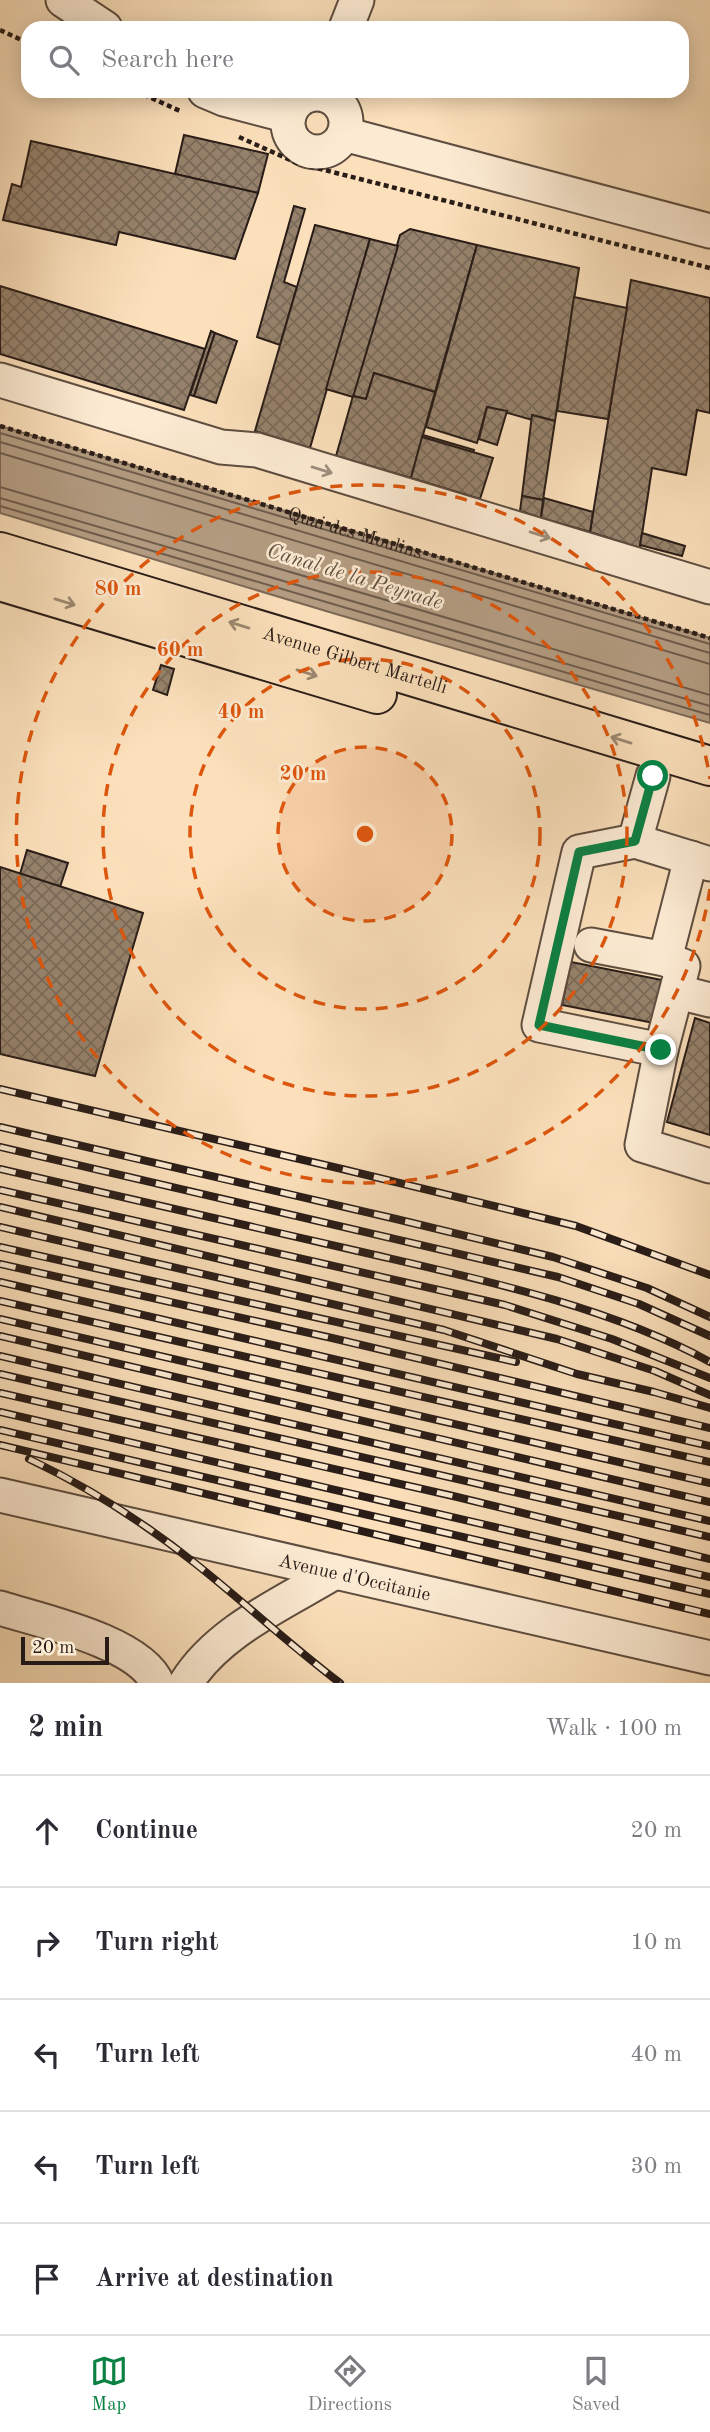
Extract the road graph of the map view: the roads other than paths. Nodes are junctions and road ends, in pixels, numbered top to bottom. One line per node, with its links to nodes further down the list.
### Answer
1 (63, 0): 3 (street)
2 (357, 0): 4 (street)
3 (94, 21)
4 (349, 21)
5 (303, 98): 8 (street)
6 (333, 98): 9 (street)
7 (195, 102): 8 (street)
8 (289, 116): 9 (street)
9 (344, 134): 10 (street)
10 (710, 231)
11 (0, 380): 14 (street, one-way to 14)
12 (0, 551): 15 (main road, Avenue Gilbert Martelli, one-way to 12)
13 (0, 581): 16 (main road, Avenue Gilbert Martelli, one-way to 16)
14 (710, 587)
15 (710, 766)
16 (653, 776): 17 (main road, Avenue Gilbert Martelli); 18 (street)
17 (710, 793)
18 (635, 841): 19 (street); 24 (street)
19 (700, 861): 21 (street)
20 (591, 945): 21 (street)
21 (665, 959): 22 (street)
22 (678, 992): 23 (street); 24 (street)
23 (710, 1000)
24 (665, 1072): 25 (street)
25 (710, 1166)
26 (0, 1495): 27 (street, Avenue d'Occitanie)
27 (335, 1572): 29 (street, Avenue d'Occitanie); 31 (street)
28 (0, 1608): 30 (street)
29 (710, 1658)
30 (157, 1683)
31 (186, 1683)

